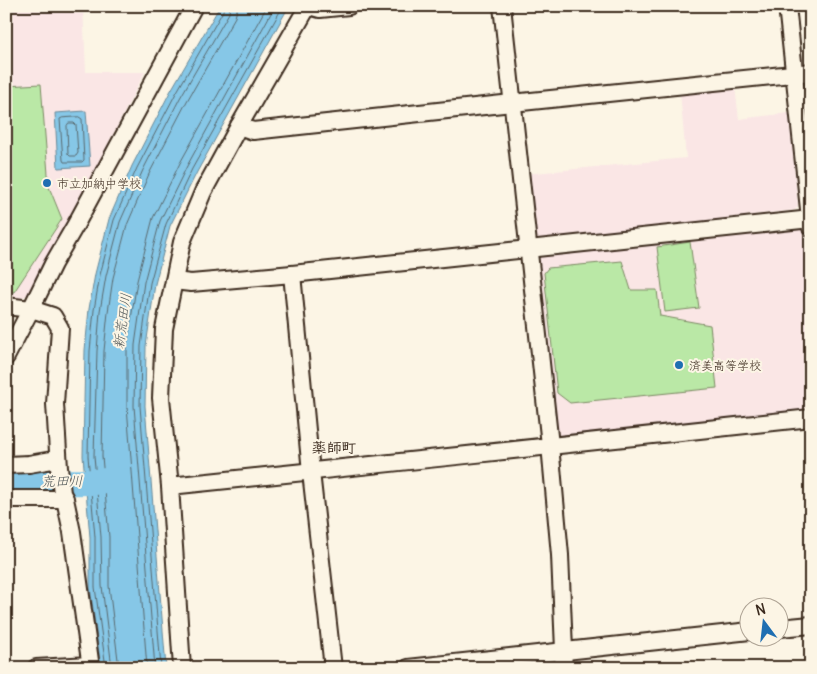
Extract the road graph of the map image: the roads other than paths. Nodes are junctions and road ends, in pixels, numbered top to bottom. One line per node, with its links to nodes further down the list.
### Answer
1 (194, 6): 14 (street)
2 (308, 6): 3 (street); 8 (street)
3 (349, 6)
4 (502, 6): 7 (street)
5 (787, 6): 6 (street)
6 (803, 73): 7 (street); 9 (street)
7 (512, 103): 8 (street); 10 (street)
8 (239, 126): 12 (street)
9 (810, 222): 10 (street)
10 (528, 248): 11 (street); 17 (street)
11 (292, 274): 12 (street); 20 (street)
12 (174, 281): 21 (street)
13 (6, 306): 14 (street)
14 (31, 309): 15 (street); 18 (street)
15 (6, 357)
16 (811, 418): 17 (street)
17 (550, 445): 20 (street); 27 (street)
18 (58, 459): 19 (street); 23 (street)
19 (6, 465)
20 (311, 472): 21 (street); 31 (street)
21 (170, 486): 30 (street)
22 (6, 499): 23 (street)
23 (65, 499): 28 (street)
24 (811, 625): 25 (street)
25 (790, 627)
26 (740, 632): 27 (street)
27 (564, 650): 32 (street); 33 (street)
28 (90, 666): 29 (street)
29 (36, 668)
30 (182, 668)
31 (333, 668)
32 (408, 668)
33 (563, 668)

